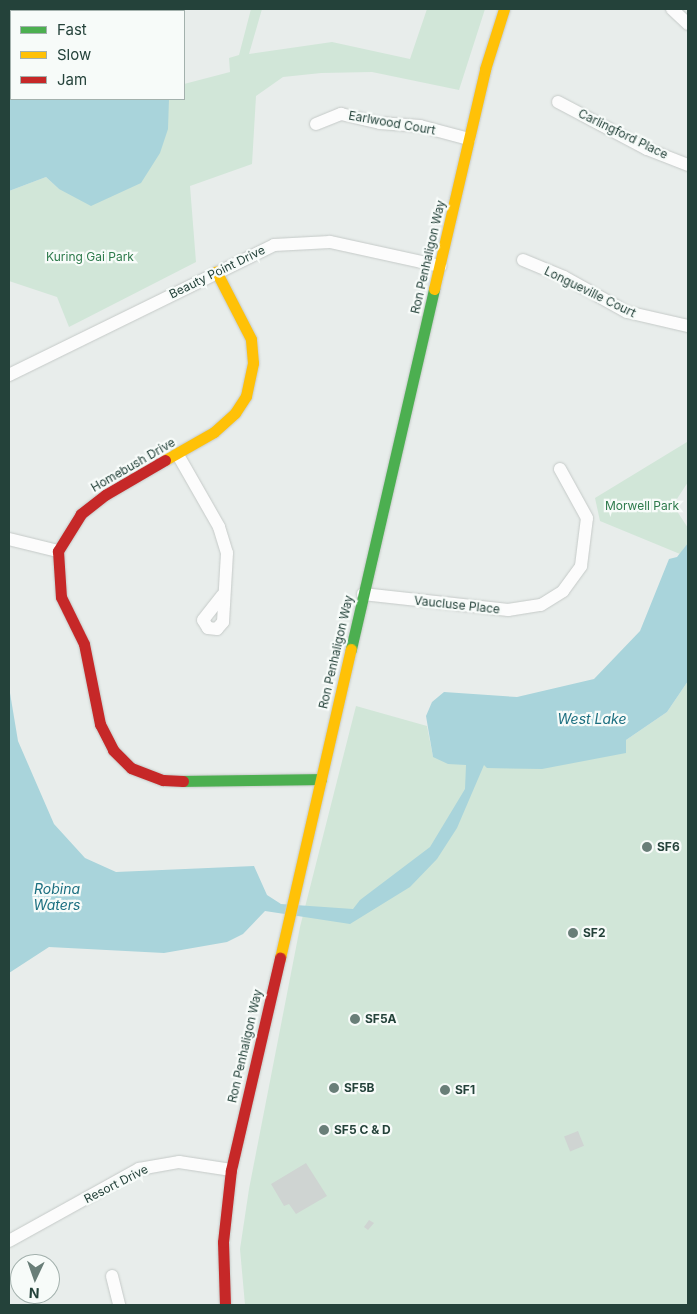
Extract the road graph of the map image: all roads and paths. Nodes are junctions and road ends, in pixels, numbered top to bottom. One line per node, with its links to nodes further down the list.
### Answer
1 (504, 9): 6 (street, Ron Penhaligon Way)
2 (672, 9): 3 (street)
3 (688, 24)
4 (558, 102): 7 (street, Carlingford Place)
5 (316, 124): 6 (street, Earlwood Court)
6 (469, 139): 9 (street, Ron Penhaligon Way)
7 (688, 165)
8 (523, 260): 11 (street, Longueville Court)
9 (440, 266): 10 (street, Beauty Point Drive); 17 (street, Ron Penhaligon Way)
10 (216, 270): 12 (street, Beauty Point Drive); 13 (street, Homebush Drive)
11 (688, 326)
12 (9, 375)
13 (178, 455): 16 (street, Homebush Drive); 18 (street)
14 (560, 469): 17 (street, Vaucluse Place)
15 (9, 539): 16 (street)
16 (58, 551): 19 (street)
17 (363, 594): 19 (street, Ron Penhaligon Way)
18 (222, 596)
19 (321, 778): 20 (street, Ron Penhaligon Way)
20 (231, 1170): 21 (street, Resort Drive); 24 (street, Ron Penhaligon Way)
21 (9, 1241)
22 (112, 1276): 23 (street)
23 (119, 1305)
24 (225, 1305)

